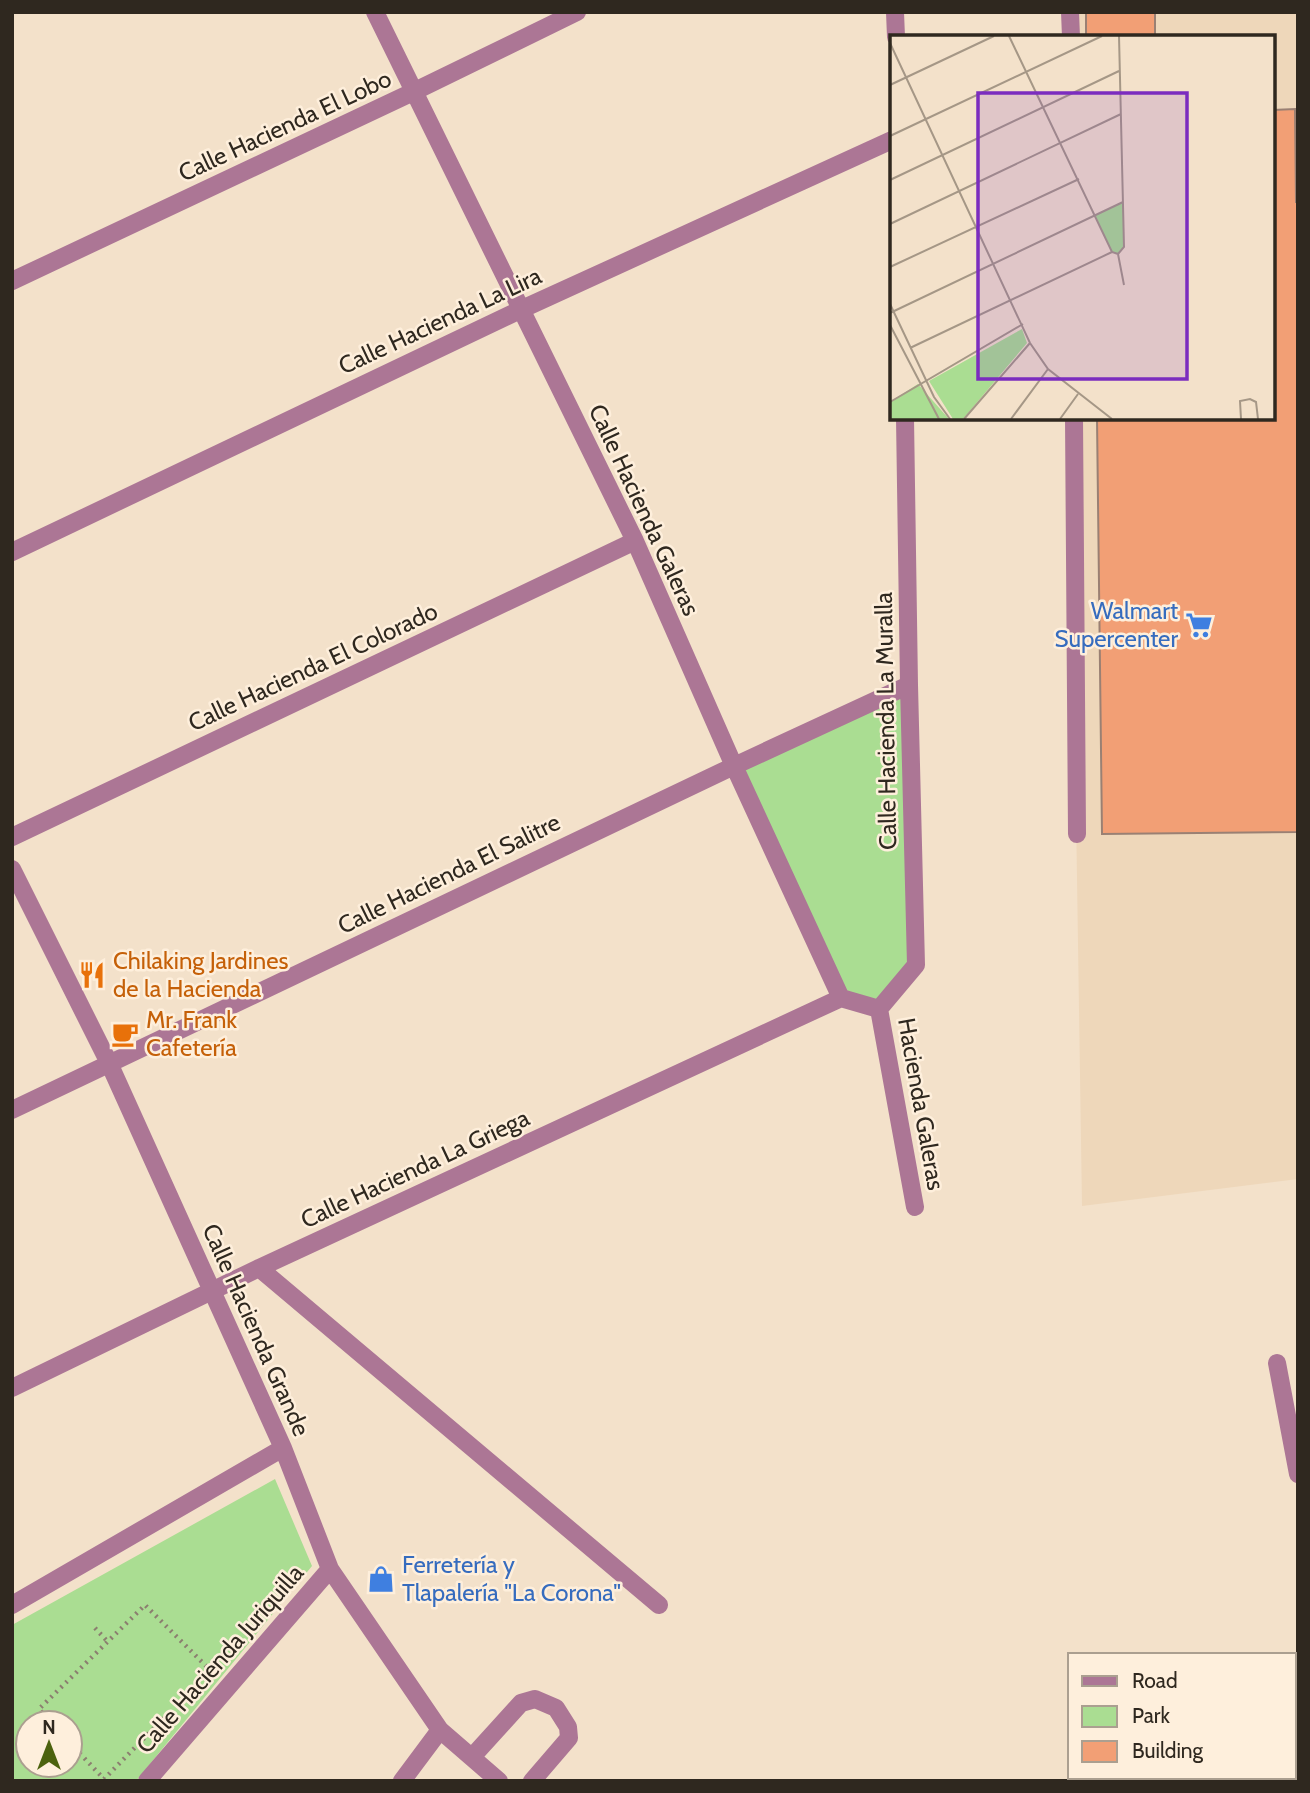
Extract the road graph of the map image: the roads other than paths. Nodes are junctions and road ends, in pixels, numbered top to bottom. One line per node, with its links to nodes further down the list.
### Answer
1 (375, 12): 7 (street, Calle Hacienda Galeras)
2 (578, 12): 7 (street, Calle Hacienda El Lobo)
3 (895, 12): 5 (street)
4 (1070, 12): 6 (street)
5 (896, 35)
6 (1070, 35)
7 (413, 92): 9 (street, Calle Hacienda El Lobo); 10 (street, Calle Hacienda Galeras)
8 (890, 141): 10 (street, Calle Hacienda La Lira)
9 (12, 281)
10 (520, 310): 13 (street, Calle Hacienda Galeras); 14 (street, Calle Hacienda La Lira)
11 (905, 420): 15 (street, Calle Hacienda La Muralla)
12 (1074, 420): 17 (street)
13 (635, 541): 16 (street, Calle Hacienda Galeras); 18 (street, Calle Hacienda El Colorado)
14 (12, 552)
15 (909, 685): 16 (street, Calle Hacienda El Salitre); 21 (street, Calle Hacienda La Muralla)
16 (734, 765): 20 (street, Calle Hacienda Galeras); 22 (street, Calle Hacienda El Salitre)
17 (1077, 834)
18 (12, 837)
19 (12, 869): 22 (street, Calle Hacienda Grande)
20 (841, 998): 21 (street); 25 (street, Calle Hacienda La Griega)
21 (879, 1010): 24 (street, Hacienda Galeras)
22 (109, 1063): 23 (street, Calle Hacienda El Salitre); 26 (street, Calle Hacienda Grande)
23 (12, 1110)
24 (915, 1206)
25 (258, 1268): 26 (street, Calle Hacienda La Griega); 33 (street)
26 (212, 1291): 28 (street, Calle Hacienda La Griega); 29 (street, Calle Hacienda Grande)
27 (1277, 1363): 30 (street)
28 (12, 1388)
29 (283, 1448): 31 (street, Calle Hacienda Grande); 32 (street)
30 (1298, 1474)
31 (330, 1569): 34 (street, Calle Hacienda Grande); 36 (street, Calle Hacienda Juriquilla)
32 (12, 1605)
33 (659, 1605)
34 (440, 1730): 35 (street, Calle Hacienda Grande); 37 (street)
35 (472, 1758): 38 (street, Calle Hacienda Grande); 39 (street)
36 (147, 1781)
37 (402, 1781)
38 (499, 1781)
39 (532, 1781)

